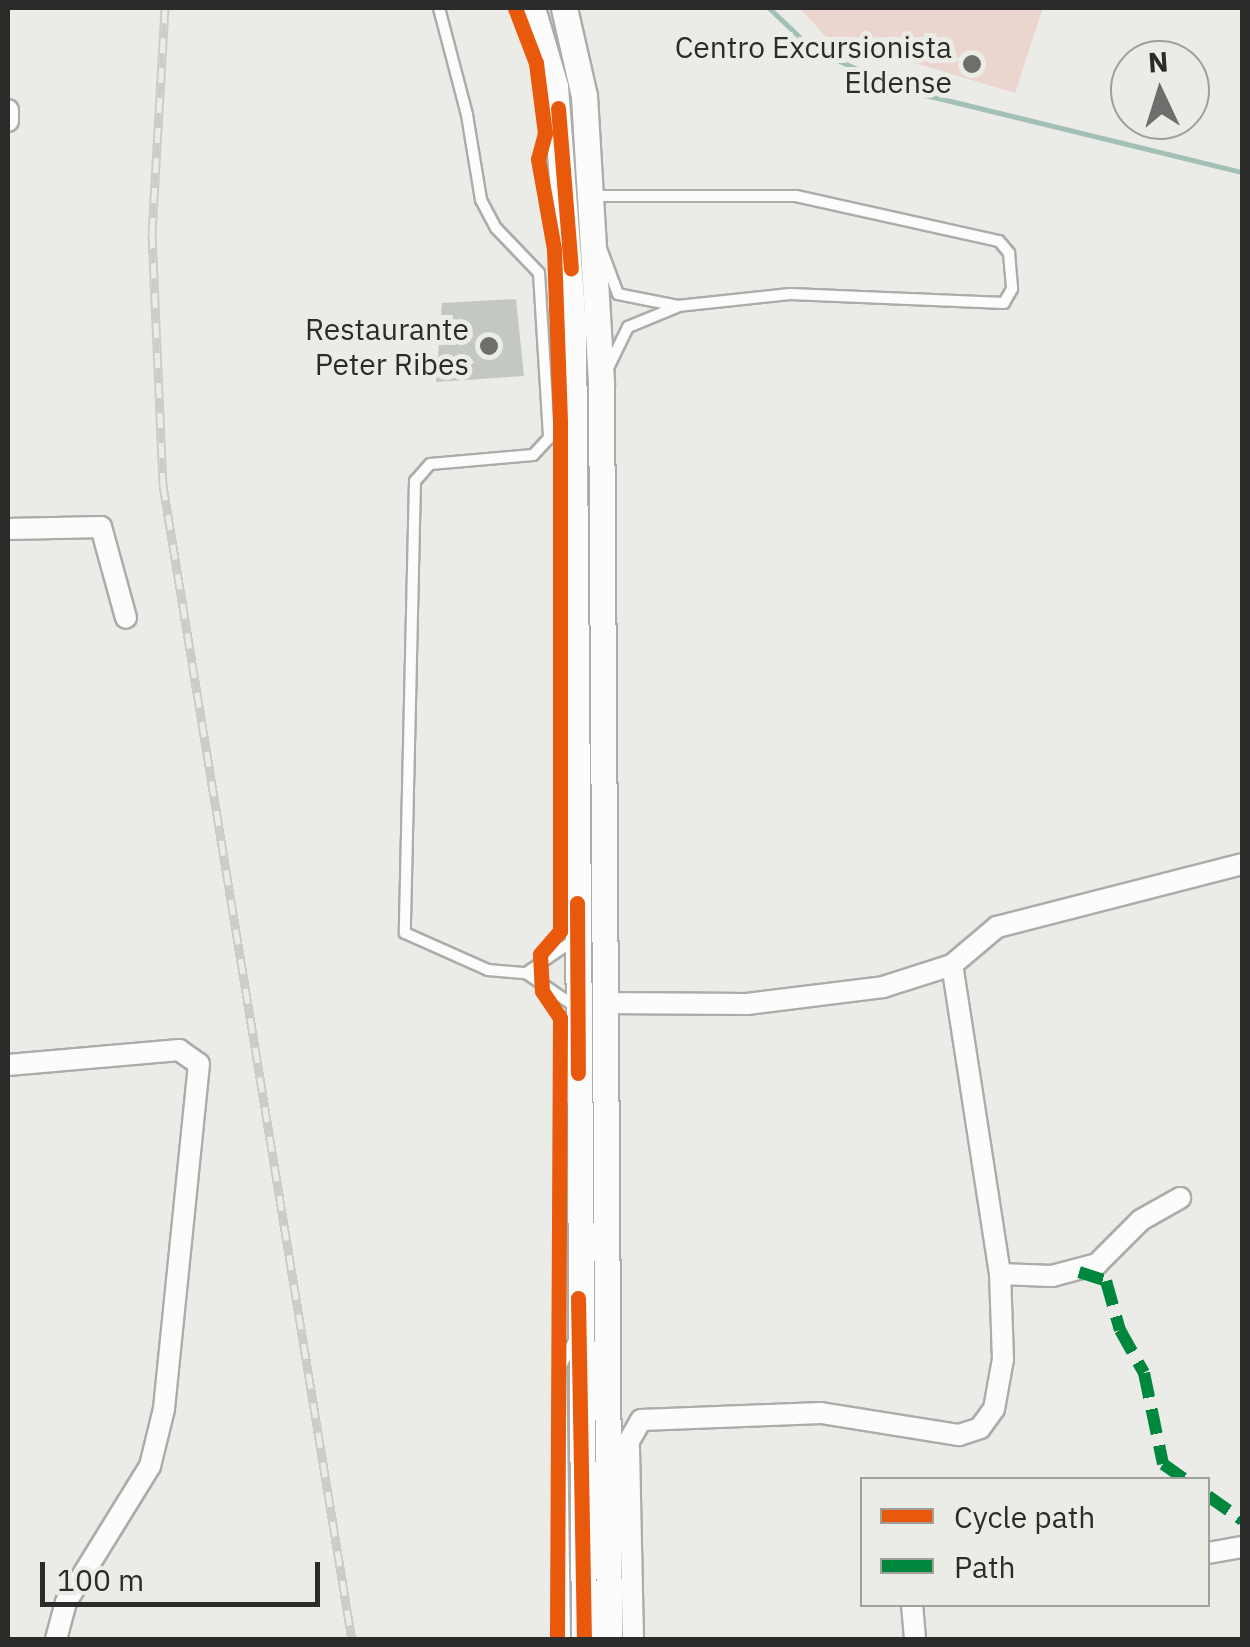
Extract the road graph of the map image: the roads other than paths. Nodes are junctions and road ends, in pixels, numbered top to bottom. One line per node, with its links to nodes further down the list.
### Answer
1 (438, 8): 15 (lane)
2 (532, 8): 13 (street)
3 (564, 8): 6 (street)
4 (8, 110): 5 (street)
5 (8, 121)
6 (592, 196): 7 (street); 8 (lane)
7 (596, 240): 8 (lane); 9 (street)
8 (678, 306): 9 (lane)
9 (601, 382): 16 (street)
10 (8, 529): 11 (street)
11 (126, 618)
12 (1242, 864): 14 (street)
13 (577, 936): 15 (lane); 16 (street)
14 (952, 965): 16 (street); 19 (street)
15 (526, 973): 16 (lane)
16 (590, 1006): 20 (street); 27 (street)
17 (8, 1065): 24 (street)
18 (1180, 1198): 19 (street)
19 (1000, 1274): 28 (street)
20 (578, 1330): 25 (lane); 26 (street)
21 (1242, 1547): 22 (street)
22 (1210, 1553)
23 (912, 1607): 29 (street)
24 (56, 1640)
25 (565, 1640)
26 (584, 1640)
27 (610, 1640)
28 (633, 1640)
29 (916, 1640)

